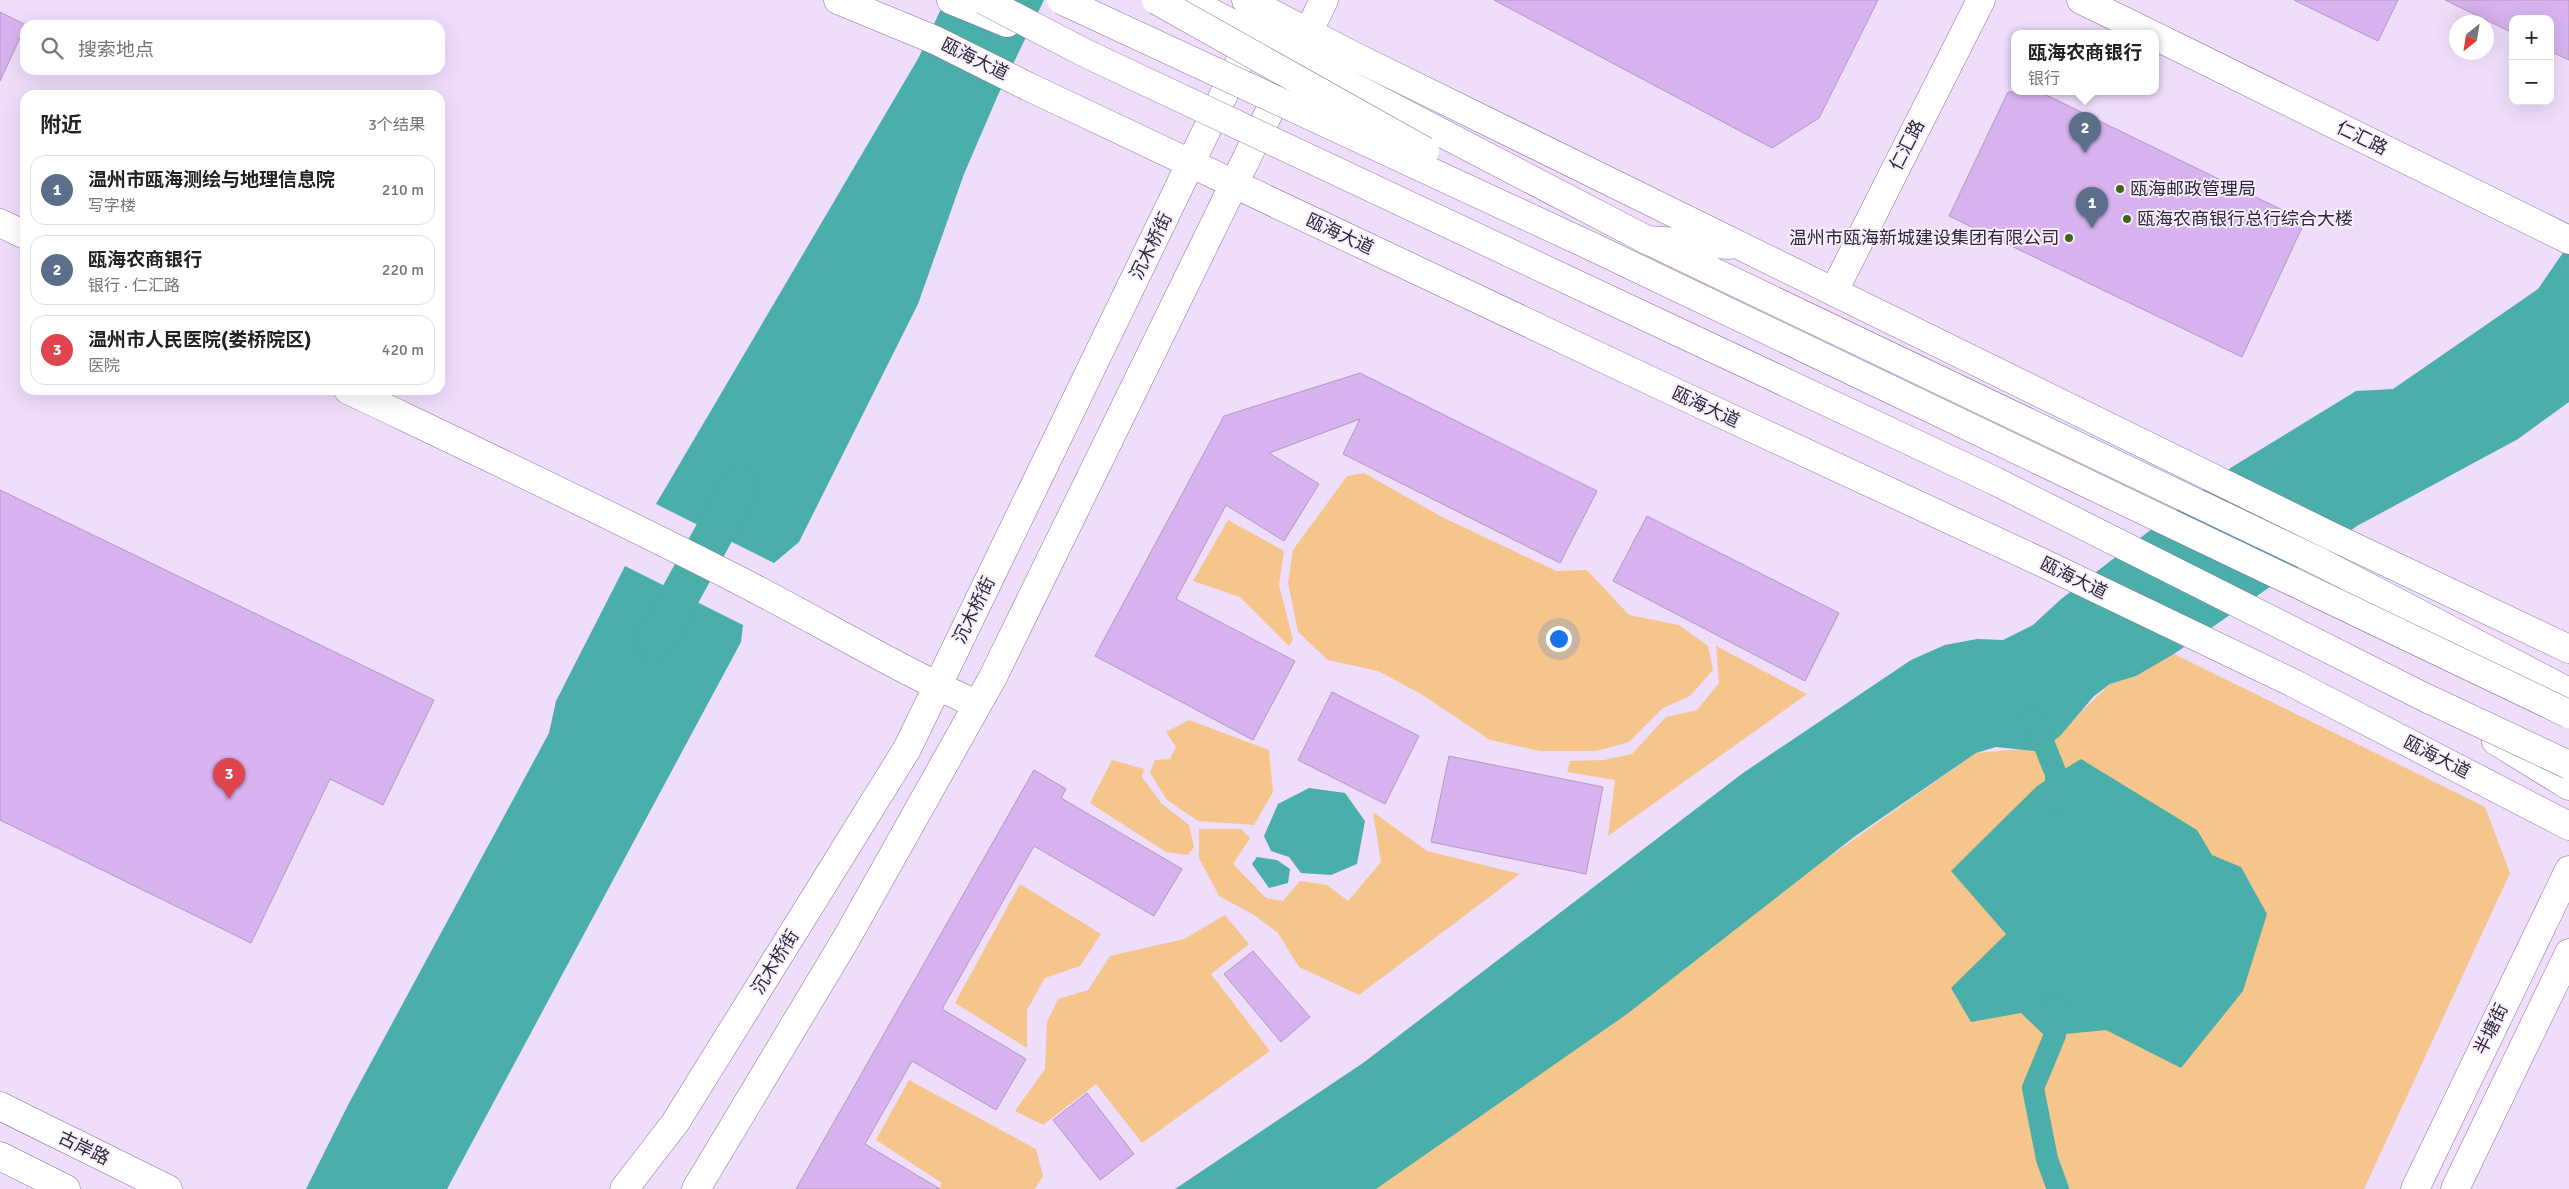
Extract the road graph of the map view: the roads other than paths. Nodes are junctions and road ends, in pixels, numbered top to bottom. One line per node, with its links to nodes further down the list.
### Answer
1 (838, 0): 17 (main road, 瓯海大道)
2 (951, 0): 15 (main road, bridge)
3 (983, 0): 15 (main road, bridge)
4 (1061, 0): 24 (main road, bridge)
5 (1156, 0): 24 (main road, bridge)
6 (1187, 0): 13 (main road)
7 (1324, 0): 12 (main road)
8 (1981, 0): 25 (main road, 仁汇路)
9 (2081, 0): 11 (main road)
10 (1260, 3): 12 (main road); 13 (main road, 沉木桥街)
11 (2143, 30)
12 (1309, 31): 16 (main road); 23 (main road)
13 (1253, 35): 16 (main road); 17 (main road, 沉木桥街)
14 (2159, 38): 22 (main road, 仁汇路)
15 (1087, 54): 30 (main road, bridge)
16 (1296, 57): 18 (main road); 21 (main road)
17 (1191, 164): 18 (main road, 瓯海大道); 28 (main road, 沉木桥街)
18 (1234, 184): 31 (main road); 35 (main road, 瓯海大道)
19 (0, 223): 20 (main road)
20 (20, 233)
21 (1647, 240): 23 (main road); 29 (main road)
22 (2569, 240)
23 (1743, 246): 25 (main road)
24 (1595, 248): 32 (main road, bridge)
25 (1834, 291): 27 (main road)
26 (358, 395): 28 (main road)
27 (2569, 649)
28 (937, 686): 31 (main road); 42 (main road, 沉木桥街)
29 (2569, 692)
30 (2424, 697): 33 (main road, bridge); 34 (main road, bridge)
31 (976, 704): 43 (main road)
32 (2569, 714)
33 (2569, 765)
34 (2569, 786)
35 (2569, 826)
36 (2569, 870): 44 (main road, 半塘街)
37 (2569, 953): 45 (main road, 半塘街)
38 (0, 1106): 41 (main road, 古岸路)
39 (0, 1156): 40 (main road)
40 (66, 1189)
41 (168, 1189)
42 (624, 1189)
43 (696, 1189)
44 (2415, 1189)
45 (2455, 1189)

